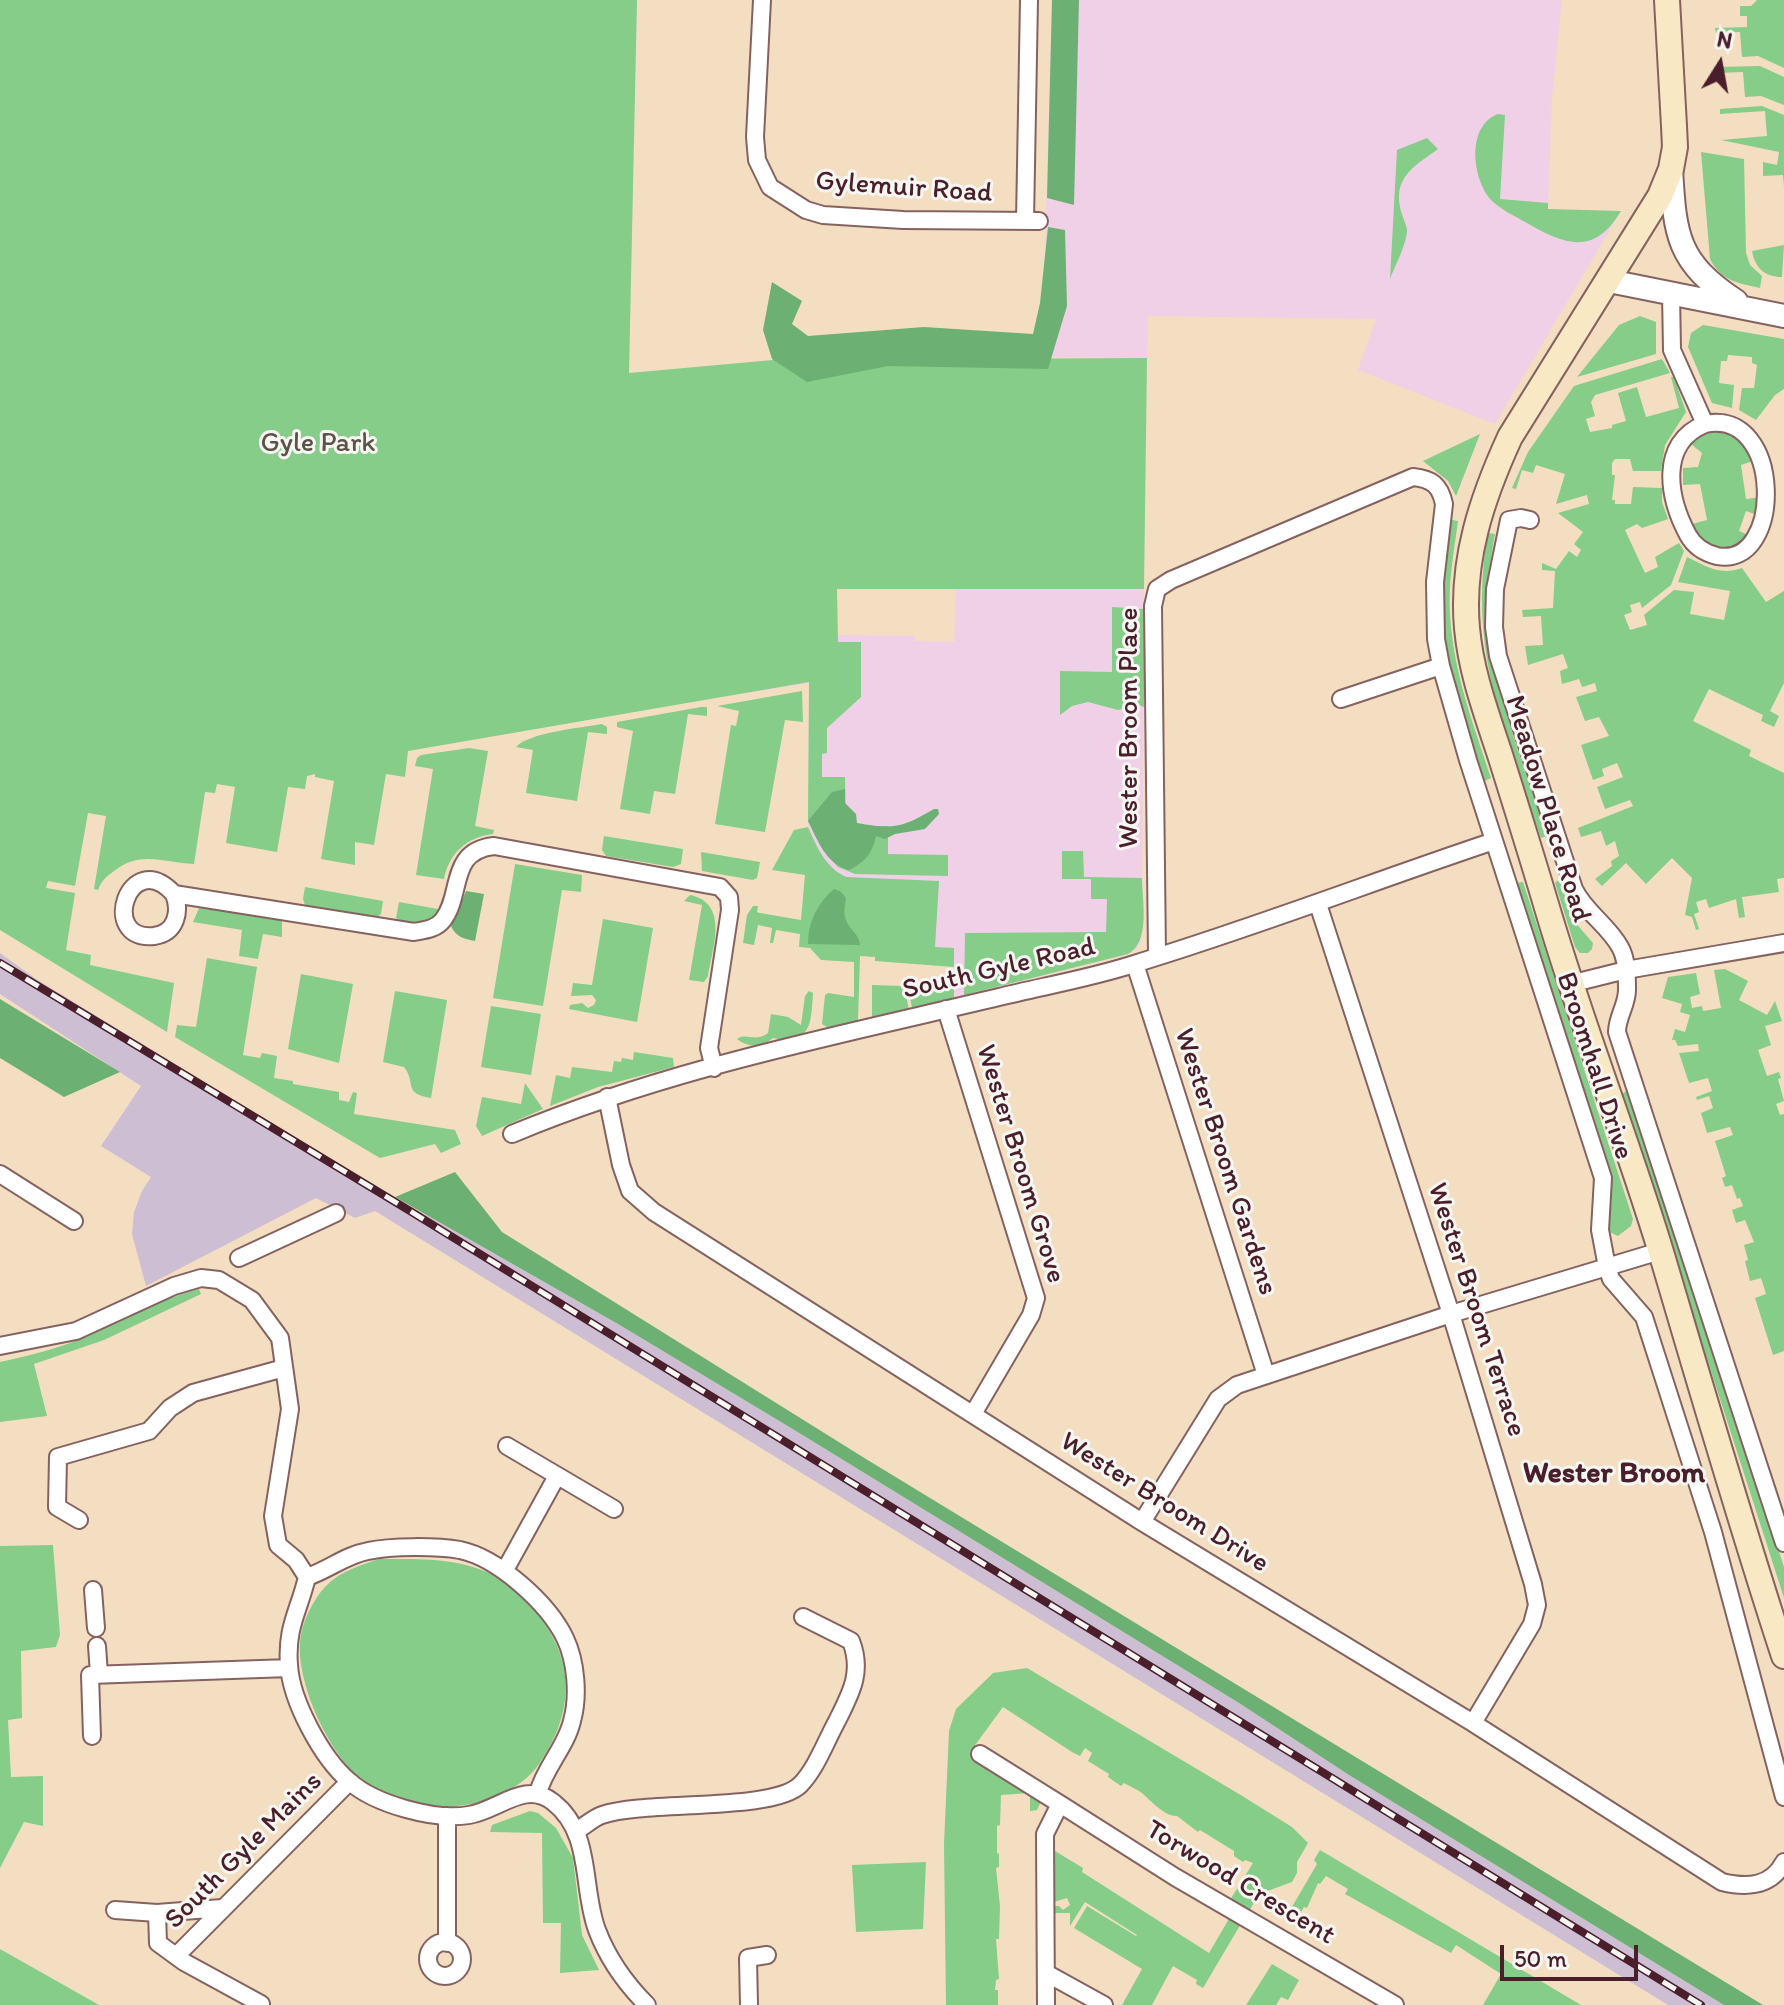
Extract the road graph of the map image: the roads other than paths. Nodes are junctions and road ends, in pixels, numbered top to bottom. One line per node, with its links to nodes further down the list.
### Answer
1 (762, 0): 2 (street, Gylemuir Road)
2 (1029, 0)
3 (1667, 0): 4 (main road, Meadow Place Road)
4 (1671, 169): 5 (main road, Meadow Place Road); 7 (street)
5 (1609, 281): 6 (street); 21 (main road, Meadow Place Road)
6 (1671, 293): 7 (street); 9 (street)
7 (1747, 308): 8 (street)
8 (1784, 316)
9 (1705, 424): 9 (street)
10 (1413, 477): 12 (street, Broomhall Drive); 18 (street, Wester Broom Place)
11 (1530, 520): 20 (street)
12 (1441, 666): 13 (street); 14 (street, Broomhall Drive)
13 (1341, 699)
14 (1494, 841): 16 (street, South Gyle Road); 31 (street, Broomhall Drive)
15 (174, 894): 23 (street)
16 (1318, 904): 18 (street, South Gyle Road); 32 (street, Wester Broom Terrace)
17 (1784, 943): 20 (street)
18 (1157, 955): 19 (street, South Gyle Road)
19 (1135, 964): 22 (street, South Gyle Road); 35 (street, Wester Broom Gardens)
20 (1626, 970): 21 (street); 42 (street, Broomhall Drive)
21 (1570, 984): 29 (main road, Meadow Place Road)
22 (946, 1009): 23 (street, South Gyle Road); 36 (street, Wester Broom Grove)
23 (714, 1068): 24 (street, South Gyle Road)
24 (607, 1097): 25 (street, South Gyle Road); 36 (street, Wester Broom Drive)
25 (512, 1134)
26 (0, 1174): 28 (street)
27 (336, 1213): 30 (street)
28 (74, 1221)
29 (1660, 1251): 31 (street); 49 (main road, Meadow Place Road)
30 (239, 1258)
31 (1607, 1267): 32 (street); 57 (street, Broomhall Drive)
32 (1451, 1314): 35 (street); 52 (street, Wester Broom Terrace)
33 (0, 1346): 34 (street)
34 (284, 1368): 40 (street); 44 (street)
35 (1266, 1375): 41 (street)
36 (973, 1414): 41 (street, Wester Broom Drive)
37 (507, 1446): 38 (street)
38 (557, 1476): 39 (street); 43 (street)
39 (614, 1509)
40 (79, 1520)
41 (1142, 1522): 52 (street, Wester Broom Drive)
42 (1784, 1543)
43 (505, 1570): 44 (street); 56 (street)
44 (307, 1577): 50 (street)
45 (93, 1590): 47 (street)
46 (803, 1617): 60 (street)
47 (96, 1628)
48 (97, 1646): 51 (street)
49 (1784, 1656)
50 (289, 1668): 51 (street); 55 (street)
51 (99, 1674): 53 (street)
52 (1473, 1723): 61 (street, Wester Broom Drive)
53 (92, 1736)
54 (980, 1754): 58 (street, Torwood Crescent)
55 (349, 1782): 59 (street); 62 (street, South Gyle Mains)
56 (538, 1793): 59 (street); 60 (street)
57 (1784, 1797)
58 (1060, 1804): 68 (street); 70 (street, Torwood Crescent)
59 (447, 1816): 65 (street)
60 (576, 1831): 71 (street)
61 (1784, 1862)
62 (222, 1908): 64 (street); 67 (street, South Gyle Mains)
63 (115, 1910): 64 (street, South Gyle Mains)
64 (157, 1913): 67 (street, South Gyle Mains)
65 (447, 1943)
66 (767, 1955): 72 (street)
67 (176, 1956): 69 (street, South Gyle Mains)
68 (1046, 1973): 73 (street); 74 (street)
69 (261, 2004)
70 (1392, 2004)
71 (647, 2005)
72 (749, 2005)
73 (1046, 2005)
74 (1104, 2005)

